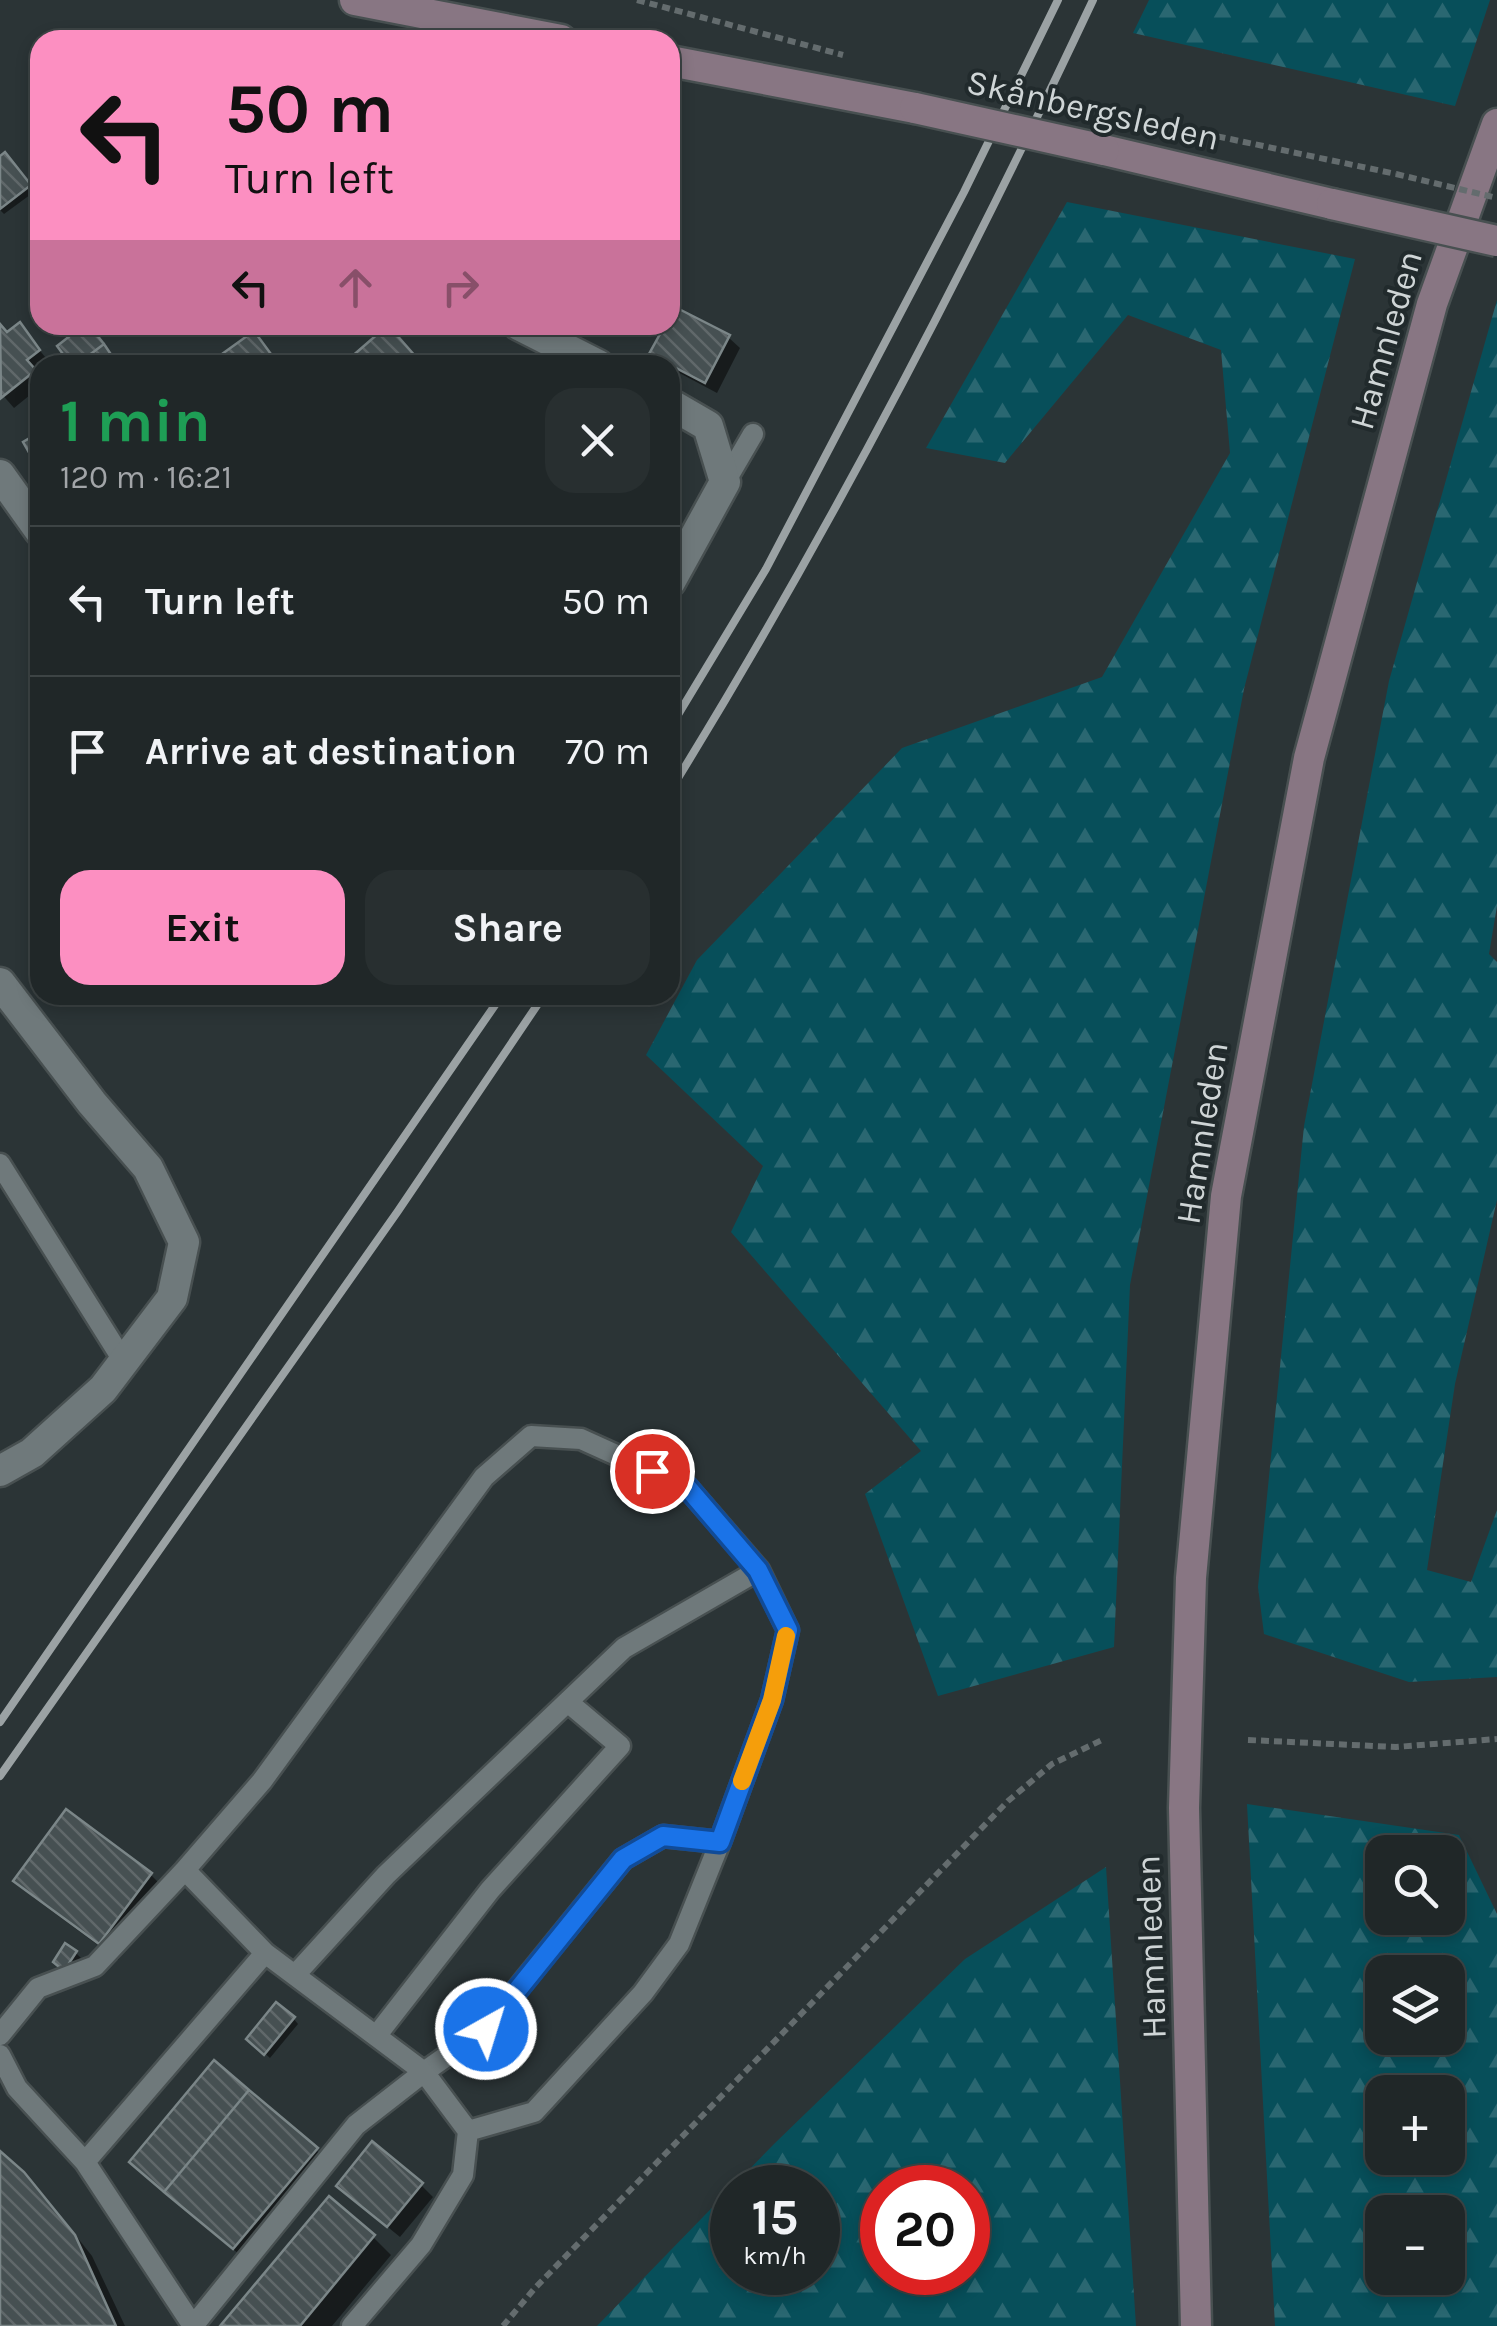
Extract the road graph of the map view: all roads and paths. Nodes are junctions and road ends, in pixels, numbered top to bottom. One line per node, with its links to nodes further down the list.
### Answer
1 (637, 0): 4 (path)
2 (352, 1): 3 (main road)
3 (507, 30)
4 (849, 57)
5 (680, 63): 9 (main road, Skånbergsleden, bridge)
6 (1497, 124): 40 (main road, Hamnleden)
7 (1175, 128): 8 (path, bridge)
8 (1497, 198)
9 (1497, 241)
10 (542, 335): 11 (street)
11 (579, 355)
12 (680, 410): 15 (street)
13 (753, 434): 15 (lane)
14 (0, 475): 16 (street)
15 (725, 482): 17 (street)
16 (30, 517)
17 (680, 564)
18 (0, 983): 20 (street)
19 (0, 1164): 20 (lane)
20 (124, 1362): 22 (street)
21 (0, 1451): 22 (lane)
22 (32, 1452): 23 (street)
23 (0, 1470)
24 (758, 1570): 25 (lane); 29 (lane); 30 (lane)
25 (569, 1702): 32 (lane); 33 (lane)
26 (1104, 1739): 43 (path)
27 (1248, 1740): 28 (path)
28 (1497, 1740)
29 (720, 1842): 36 (lane); 38 (lane)
30 (185, 1870): 31 (lane); 34 (lane)
31 (265, 1953): 32 (lane); 39 (lane)
32 (295, 1975): 33 (lane)
33 (377, 2035): 36 (lane)
34 (0, 2036)
35 (0, 2055): 37 (lane)
36 (424, 2072): 38 (lane); 41 (lane)
37 (9, 2094): 39 (lane)
38 (468, 2130): 42 (lane)
39 (84, 2162): 41 (lane)
40 (1196, 2185): 44 (main road, Hamnleden); 45 (main road, Hamnleden)
41 (193, 2326)
42 (352, 2326)
43 (503, 2326)
44 (1196, 2326)
45 (1216, 2326)

